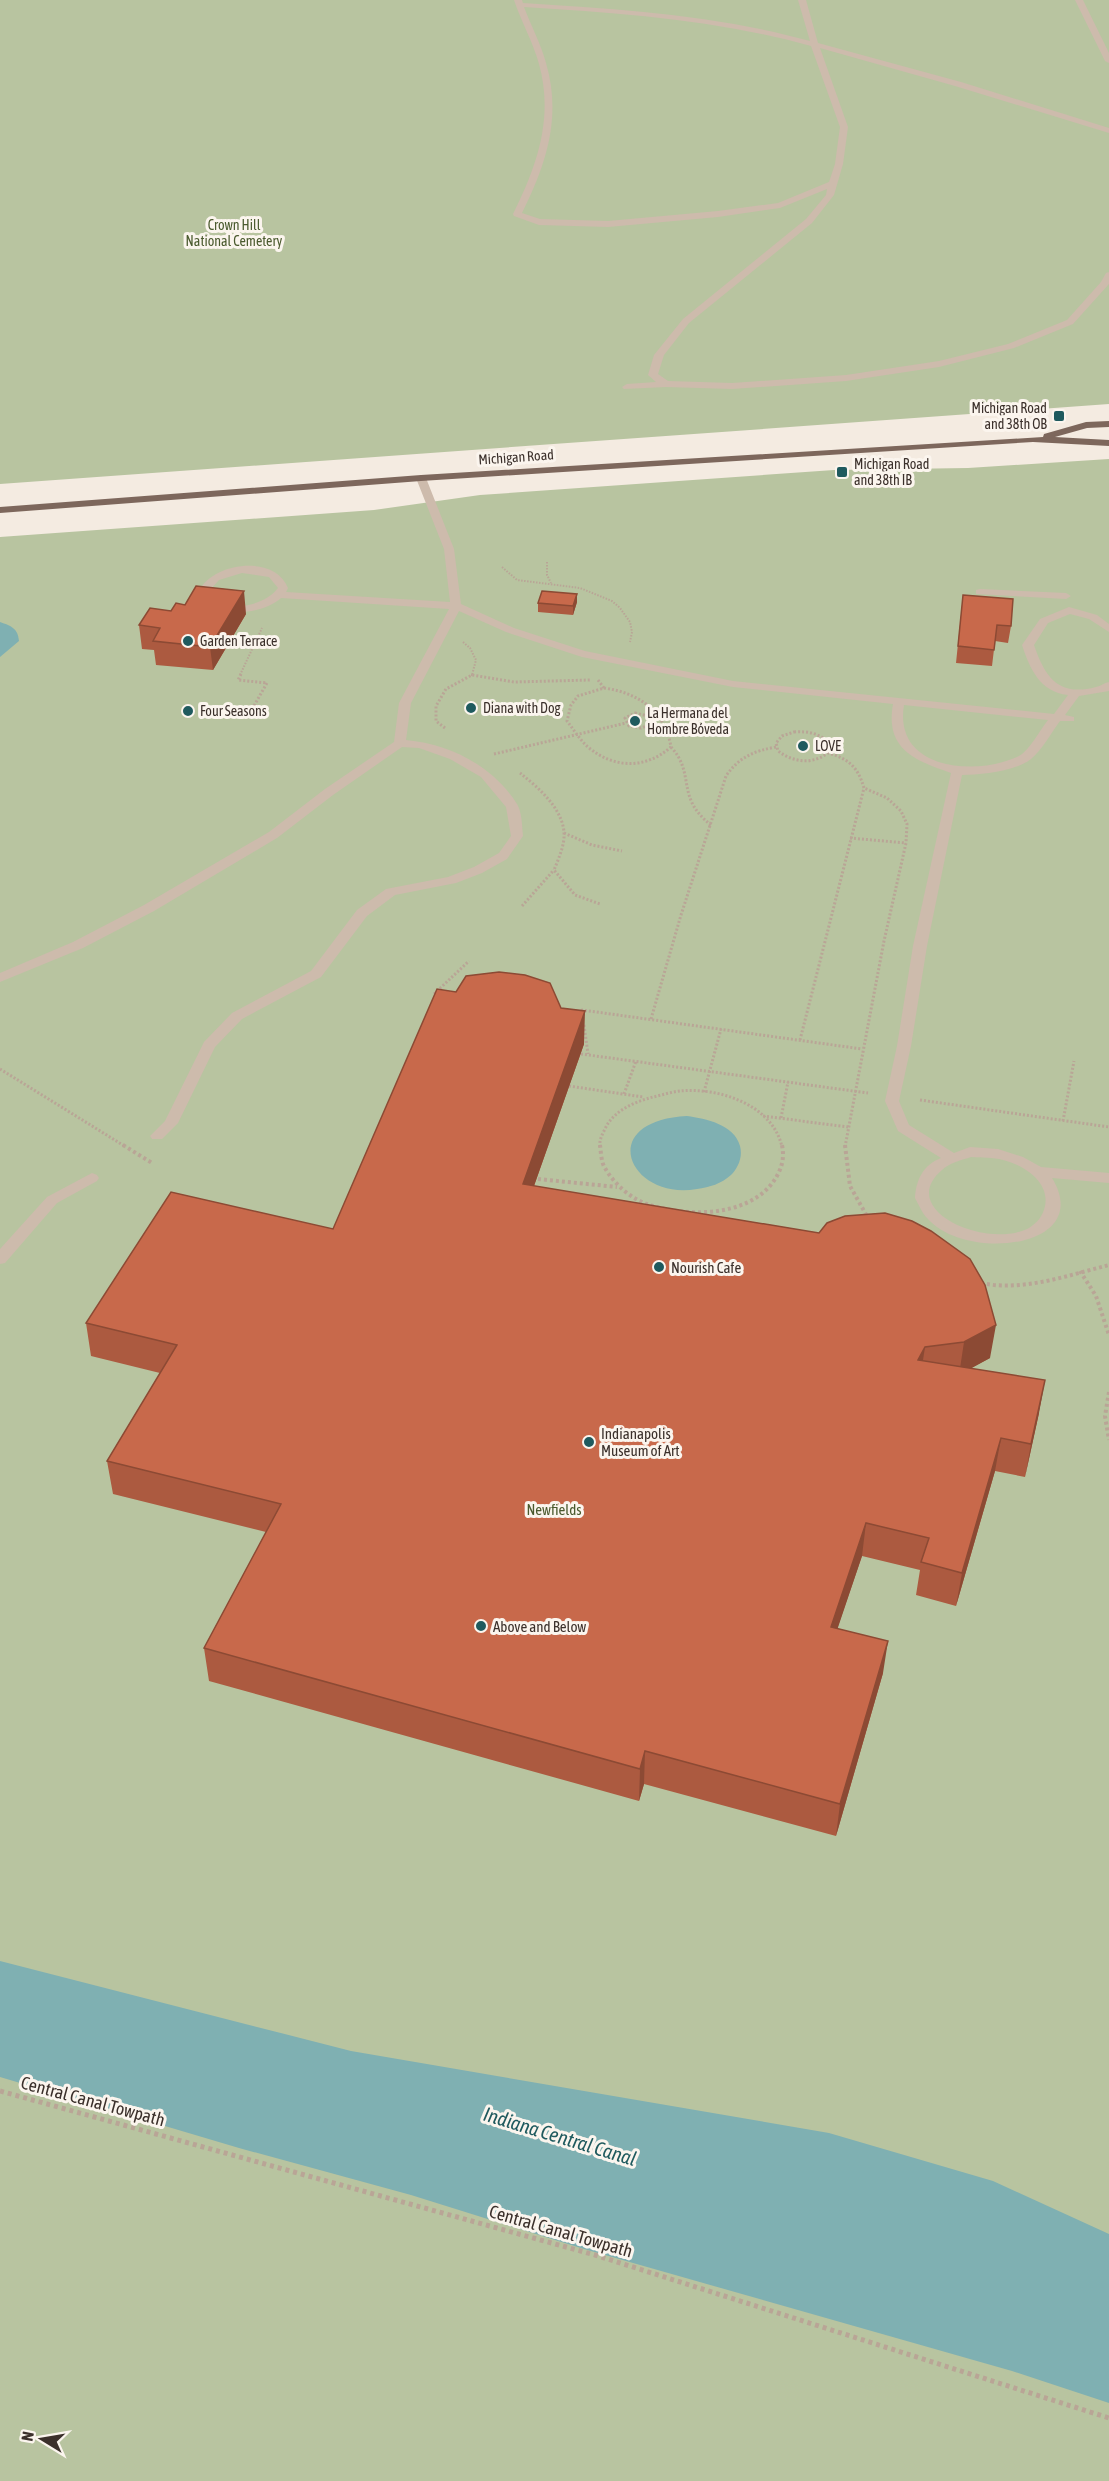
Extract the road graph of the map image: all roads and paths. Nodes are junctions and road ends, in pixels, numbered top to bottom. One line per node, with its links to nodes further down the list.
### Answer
1 (802, 0): 4 (lane)
2 (1079, 0): 5 (lane)
3 (519, 2): 4 (lane); 8 (lane)
4 (814, 45): 6 (lane); 7 (lane)
5 (1109, 61)
6 (1109, 131)
7 (833, 184): 8 (lane); 9 (lane)
8 (780, 205): 9 (lane)
9 (807, 210): 11 (lane)
10 (1109, 275): 11 (lane)
11 (666, 384): 12 (lane)
12 (627, 387)
13 (1109, 424): 14 (main road, Michigan Road)
14 (1033, 440): 15 (main road, Michigan Road); 16 (main road, Michigan Road)
15 (1109, 442)
16 (421, 478): 17 (main road, Michigan Road); 24 (lane)
17 (0, 510)
18 (547, 562): 20 (path)
19 (502, 567): 20 (path)
20 (551, 583): 28 (path)
21 (980, 592): 23 (lane)
22 (280, 595): 22 (lane); 24 (lane)
23 (1066, 596)
24 (456, 606): 27 (lane); 28 (lane)
25 (262, 627): 38 (path)
26 (1109, 629): 33 (lane)
27 (442, 633): 29 (path); 43 (lane)
28 (615, 661): 30 (path); 34 (lane)
29 (472, 675): 30 (path); 41 (path)
30 (597, 681): 32 (path)
31 (1109, 685): 33 (lane)
32 (604, 688): 35 (path); 42 (path)
33 (1075, 694): 36 (lane)
34 (899, 702): 36 (lane); 49 (lane)
35 (659, 715): 37 (path); 44 (path)
36 (1056, 716): 39 (lane); 49 (lane)
37 (652, 717): 40 (path); 40 (path)
38 (248, 718)
39 (1070, 719)
40 (626, 723): 42 (path)
41 (451, 733)
42 (578, 734): 44 (path); 47 (path)
43 (400, 743): 59 (lane); 82 (lane)
44 (671, 747): 50 (path)
45 (776, 747): 46 (path); 46 (path); 50 (path)
46 (828, 753): 52 (path)
47 (503, 761)
48 (513, 768): 51 (path)
49 (957, 771): 75 (lane)
50 (711, 825): 61 (path)
51 (564, 833): 54 (path); 55 (path)
52 (850, 838): 53 (path); 63 (path)
53 (906, 843)
54 (622, 851)
55 (554, 870): 56 (path); 57 (path)
56 (600, 904)
57 (522, 906)
58 (470, 961): 60 (path)
59 (0, 978)
60 (434, 994)
61 (651, 1019): 62 (path); 66 (path)
62 (722, 1029): 63 (path); 70 (path)
63 (800, 1040): 64 (path)
64 (862, 1048)
65 (581, 1053): 66 (path)
66 (588, 1054): 68 (path)
67 (1074, 1060): 79 (path)
68 (636, 1061): 70 (path); 74 (path)
69 (0, 1069): 84 (path)
70 (710, 1071): 71 (path); 73 (path)
71 (788, 1082): 75 (path); 78 (path)
72 (569, 1086): 74 (path)
73 (704, 1092): 76 (path); 77 (path)
74 (624, 1094): 76 (path)
75 (893, 1097): 79 (path); 83 (lane)
76 (645, 1098): 89 (path)
77 (763, 1116): 78 (path); 89 (path)
78 (781, 1118): 80 (path)
79 (1063, 1121): 81 (path)
80 (848, 1127)
81 (1109, 1127)
82 (157, 1136)
83 (950, 1157): 85 (lane); 85 (lane)
84 (152, 1163)
85 (1038, 1172): 87 (lane)
86 (92, 1178): 90 (lane)
87 (1109, 1178)
88 (537, 1179): 89 (path)
89 (617, 1187)
90 (0, 1259)
91 (1080, 1271): 92 (path)
92 (1109, 1335)
93 (1109, 1392): 94 (path)
94 (1109, 1440)
95 (0, 2091): 96 (path, Central Canal Towpath)
96 (1109, 2418)

